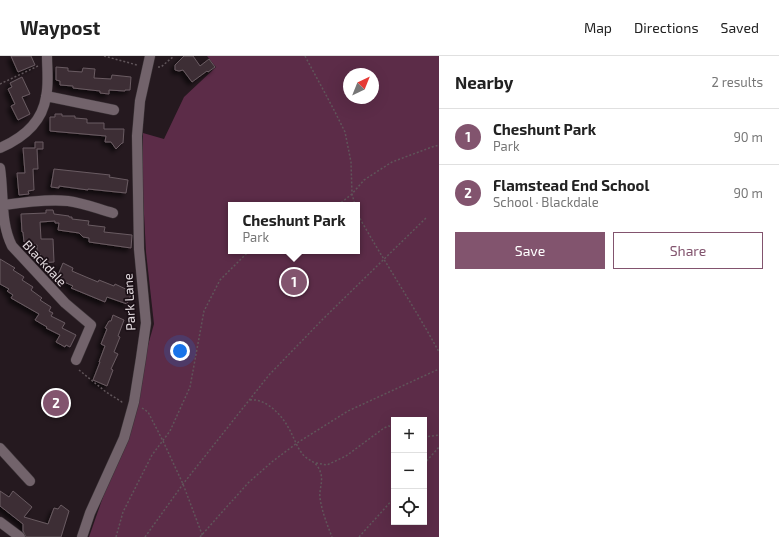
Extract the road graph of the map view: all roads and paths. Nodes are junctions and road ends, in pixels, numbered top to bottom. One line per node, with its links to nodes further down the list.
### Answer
1 (104, 56): 6 (path)
2 (150, 56): 6 (street, Park Lane)
3 (174, 56): 6 (path)
4 (305, 56): 13 (path)
5 (47, 59): 7 (path); 8 (street)
6 (148, 69): 26 (street, Park Lane)
7 (0, 84)
8 (46, 96): 9 (street); 11 (street)
9 (114, 110)
10 (439, 145): 13 (path)
11 (0, 148)
12 (0, 168): 16 (street, Blackdale)
13 (352, 194): 14 (path); 15 (path)
14 (342, 202)
15 (354, 202)
16 (4, 205): 17 (street); 23 (street, Blackdale)
17 (113, 213)
18 (427, 217): 21 (path)
19 (360, 219): 21 (path)
20 (246, 254): 30 (path)
21 (384, 259): 22 (path); 25 (path)
22 (439, 352)
23 (76, 360): 26 (path)
24 (439, 369): 31 (path)
25 (250, 400): 31 (path); 37 (path)
26 (134, 402): 30 (path); 42 (street, Park Lane)
27 (391, 427): 35 (path)
28 (439, 436): 29 (path)
29 (427, 437)
30 (163, 441): 37 (path); 43 (path)
31 (297, 443): 35 (path); 40 (path)
32 (439, 447): 34 (path)
33 (0, 448): 36 (street)
34 (427, 461)
35 (316, 463): 45 (path)
36 (30, 481)
37 (183, 484): 40 (path); 44 (path)
38 (391, 501): 46 (path)
39 (0, 522): 41 (street)
40 (202, 536)
41 (20, 537)
42 (82, 537)
43 (116, 537)
44 (145, 537)
45 (332, 537)
46 (359, 537)

